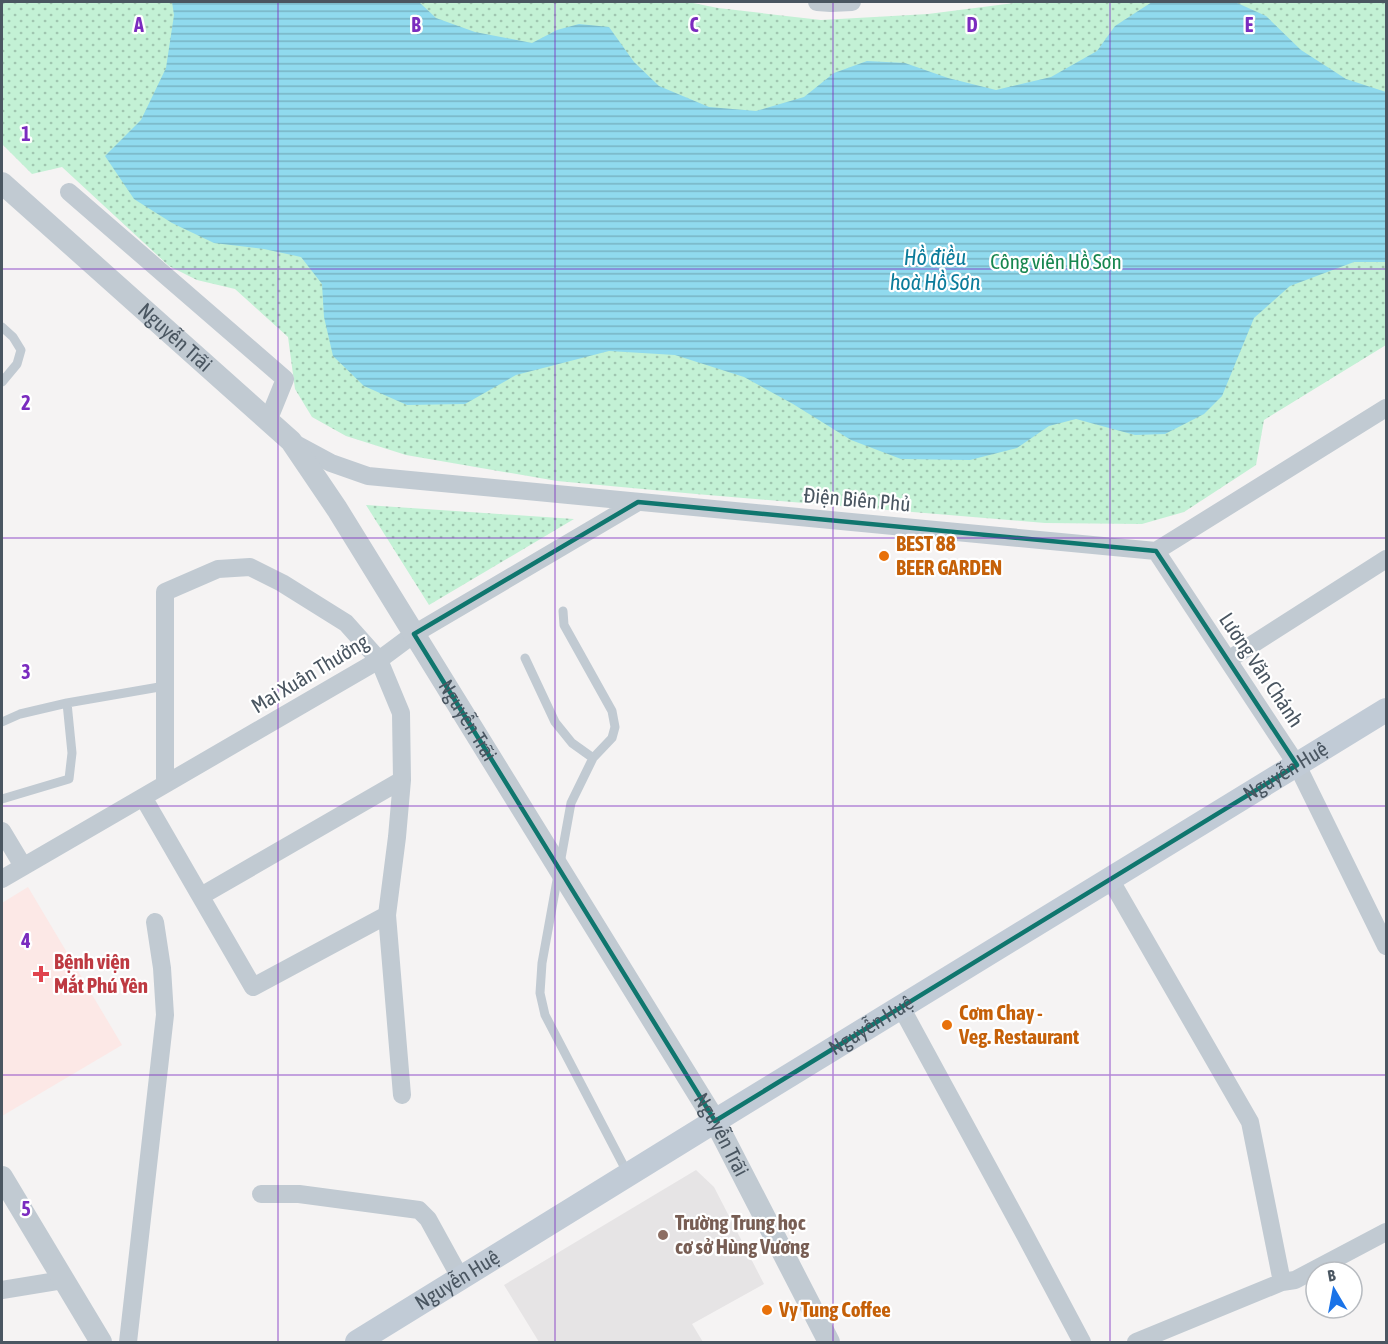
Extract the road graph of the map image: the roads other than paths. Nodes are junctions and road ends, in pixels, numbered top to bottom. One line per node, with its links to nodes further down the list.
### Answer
1 (817, 2): 2 (street)
2 (852, 2)
3 (2, 183): 8 (street, Nguyễn Trãi)
4 (69, 192): 8 (street)
5 (2, 327): 6 (lane)
6 (2, 382)
7 (1384, 414): 11 (street)
8 (268, 421): 9 (street, Nguyễn Trãi)
9 (291, 441): 10 (street, Điện Biên Phủ); 14 (street, Nguyễn Trãi)
10 (638, 502): 11 (street, Điện Biên Phủ); 14 (street, Mai Xuân Thưởng)
11 (1156, 551): 17 (street, Lương Văn Chánh)
12 (1386, 559): 17 (street)
13 (563, 611): 22 (lane)
14 (414, 634): 16 (street, Mai Xuân Thưởng); 30 (street, Nguyễn Trãi)
15 (525, 658): 22 (lane)
16 (379, 660): 18 (street); 24 (street); 25 (street, Mai Xuân Thưởng)
17 (1228, 660): 23 (street, Lương Văn Chánh)
18 (165, 686): 19 (lane); 25 (street)
19 (67, 703): 21 (lane); 27 (lane)
20 (1386, 710): 23 (main road, Nguyễn Huệ)
21 (2, 722)
22 (593, 758): 30 (lane)
23 (1297, 765): 32 (main road, Nguyễn Huệ); 36 (street, Lương Văn Chánh)
24 (402, 780): 33 (street); 34 (street)
25 (165, 784): 26 (street, Mai Xuân Thưởng)
26 (143, 797): 29 (street, Mai Xuân Thưởng); 33 (street)
27 (2, 799)
28 (2, 831): 29 (street)
29 (23, 866): 31 (street, Mai Xuân Thưởng)
30 (559, 870): 39 (street, Nguyễn Trãi); 40 (lane)
31 (2, 879)
32 (1110, 879): 37 (main road, Nguyễn Huệ); 46 (street)
33 (201, 896): 34 (street)
34 (387, 915): 38 (street)
35 (155, 922): 49 (street)
36 (1386, 946)
37 (901, 1007): 39 (main road, Nguyễn Huệ); 52 (street)
38 (402, 1095)
39 (715, 1121): 40 (main road, Nguyễn Huệ); 51 (street, Nguyễn Trãi)
40 (628, 1174): 44 (main road, Nguyễn Huệ)
41 (2, 1177): 45 (street)
42 (261, 1194): 44 (street)
43 (1386, 1232): 46 (street)
44 (461, 1278): 50 (main road, Nguyễn Huệ)
45 (63, 1280): 47 (street); 48 (street)
46 (1282, 1282): 53 (street)
47 (2, 1290)
48 (101, 1342)
49 (128, 1342)
50 (357, 1342)
51 (829, 1342)
52 (1082, 1342)
53 (1136, 1342)

